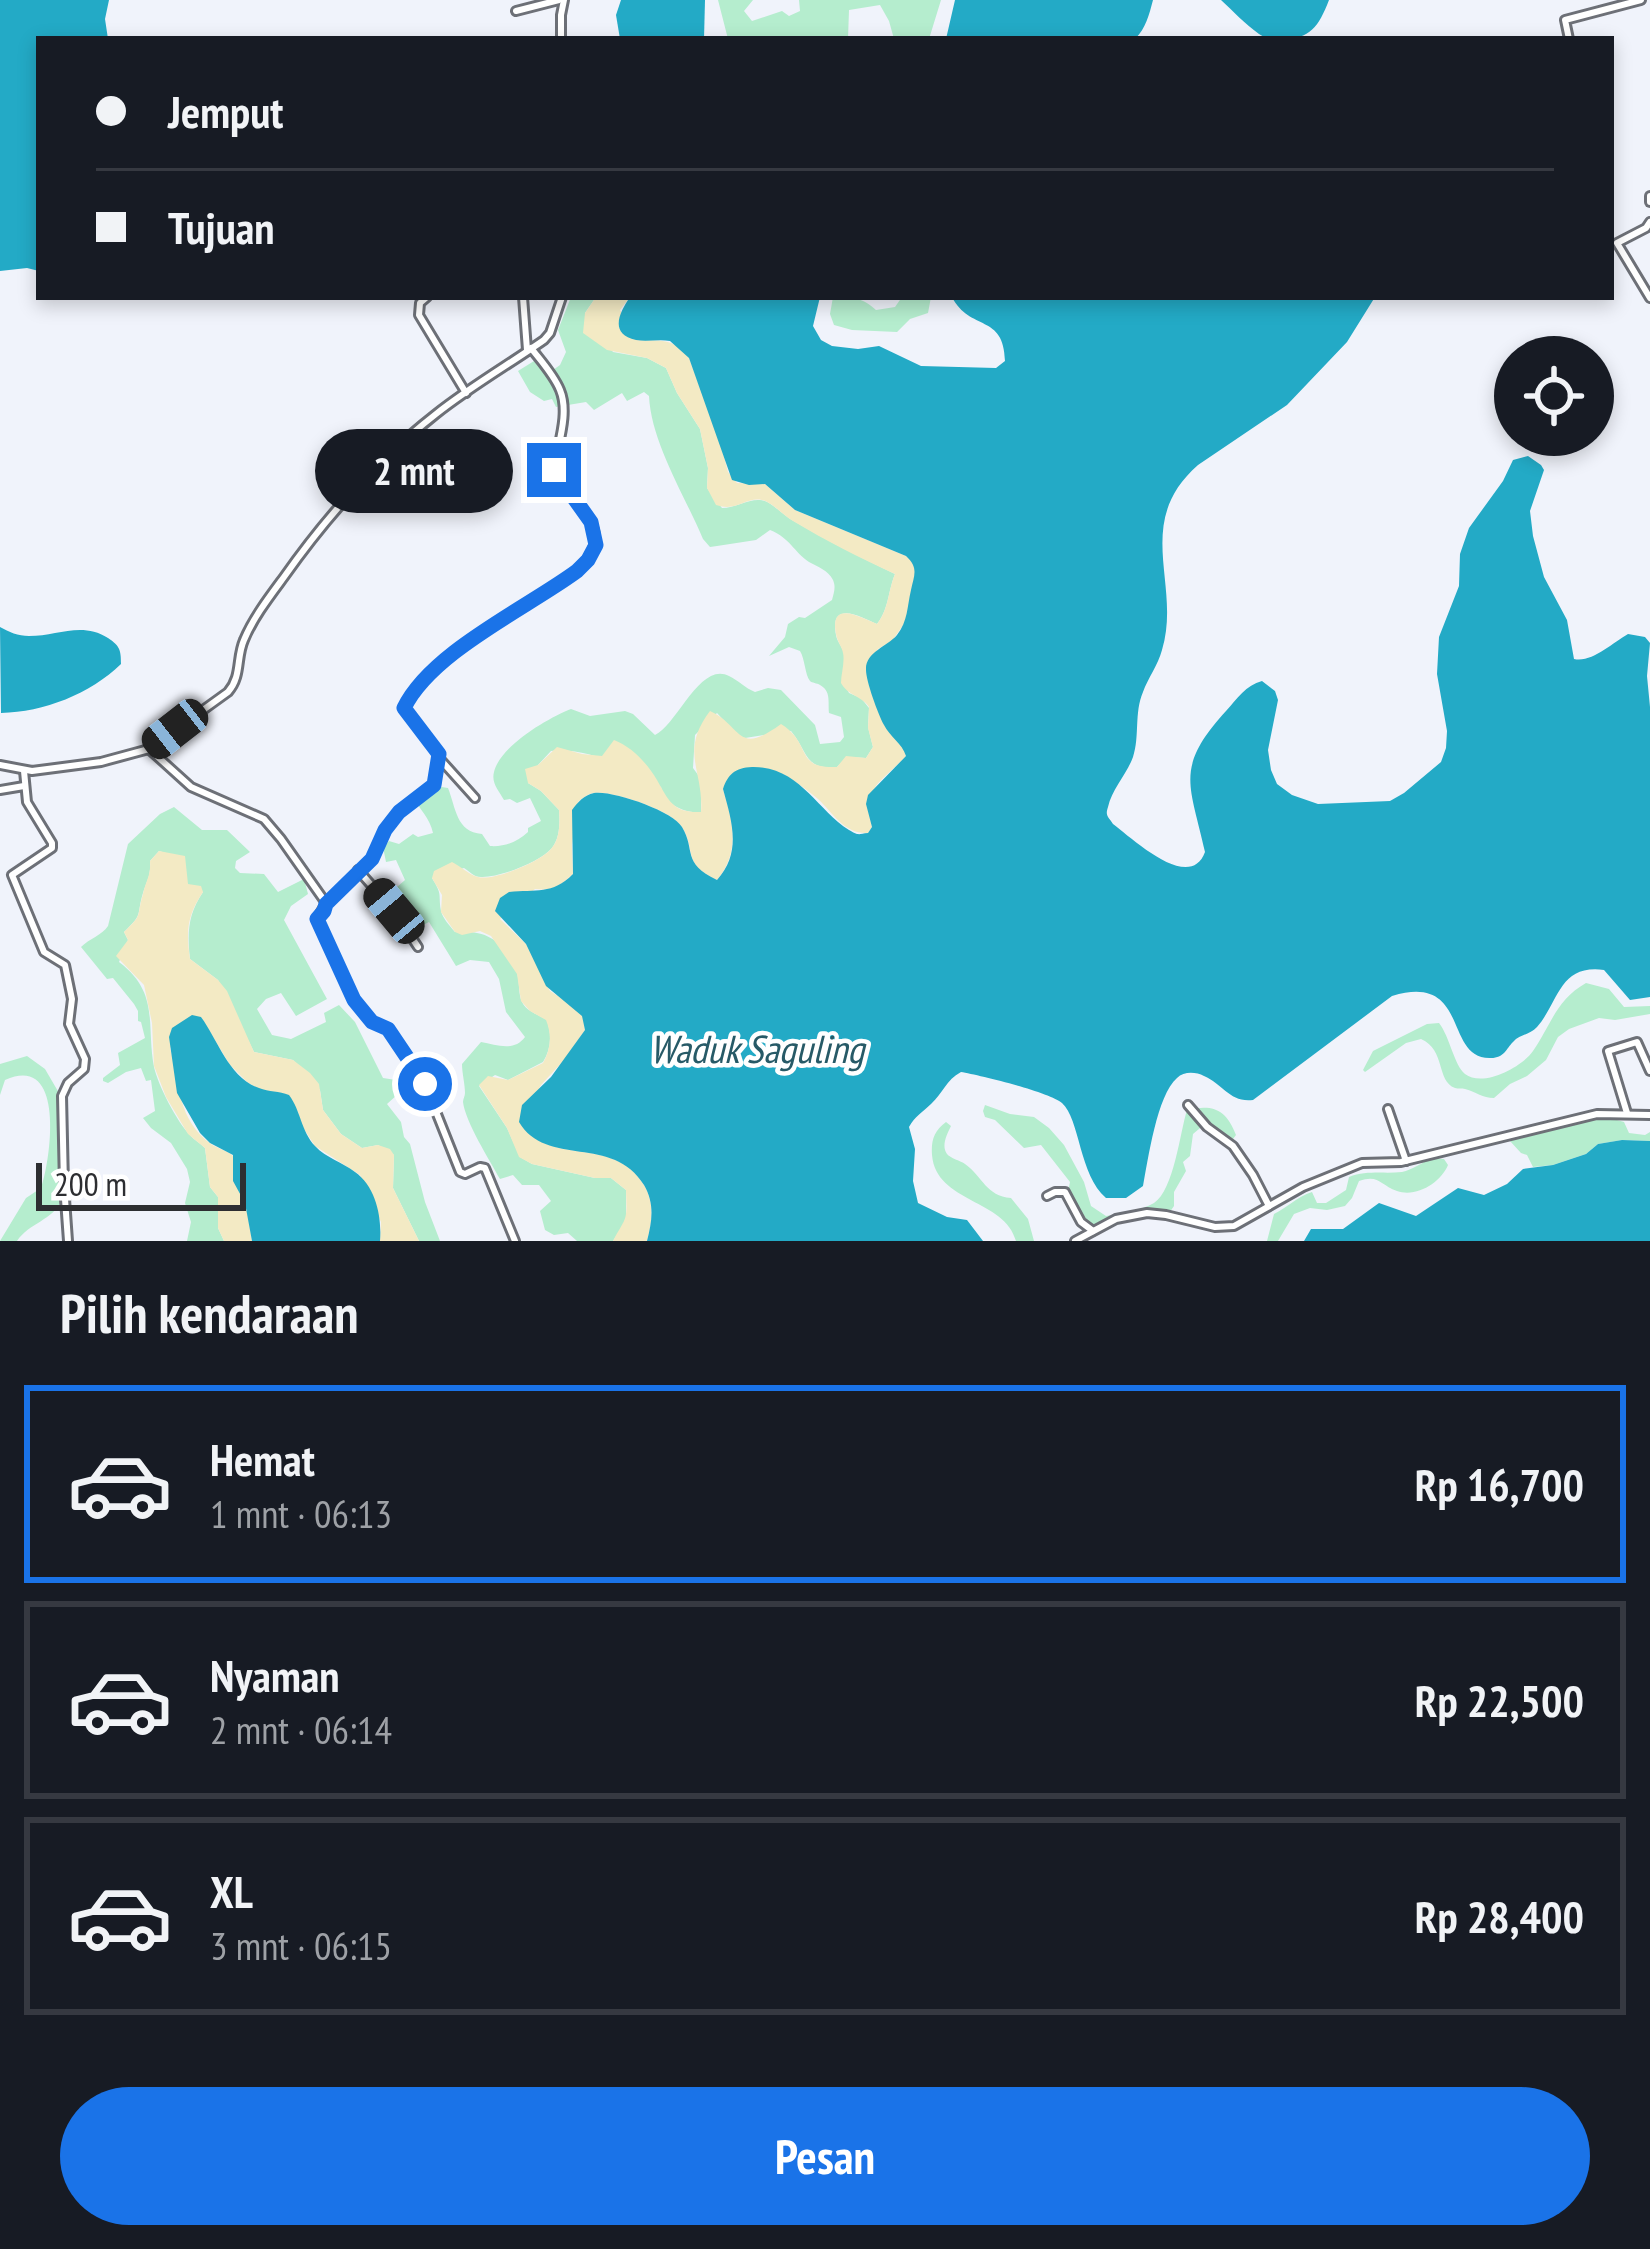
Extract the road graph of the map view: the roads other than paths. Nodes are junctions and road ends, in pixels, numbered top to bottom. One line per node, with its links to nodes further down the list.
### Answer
1 (562, 0): 3 (street); 4 (street)
2 (1642, 0): 5 (street)
3 (516, 11)
4 (561, 36)
5 (1568, 36)
6 (1650, 222): 7 (street)
7 (1614, 245): 8 (street)
8 (1650, 298)
9 (423, 300): 13 (street)
10 (523, 300): 12 (street)
11 (561, 300): 12 (street)
12 (529, 349): 13 (street); 15 (street)
13 (466, 393): 14 (street)
14 (149, 749): 17 (street); 22 (street)
15 (439, 758): 20 (street); 21 (street)
16 (0, 765): 17 (street)
17 (24, 771): 18 (street)
18 (24, 786): 19 (street); 33 (street)
19 (0, 790)
20 (475, 798)
21 (358, 870): 22 (street); 23 (street)
22 (326, 904): 34 (street)
23 (418, 946)
24 (1650, 1071): 27 (street)
25 (1188, 1105): 31 (street)
26 (1388, 1109): 29 (street)
27 (1627, 1113): 28 (street); 29 (street)
28 (1650, 1115)
29 (1406, 1161): 31 (street)
30 (1048, 1196): 32 (street)
31 (1269, 1206): 32 (street)
32 (1094, 1232): 35 (street)
33 (68, 1241)
34 (515, 1241)
35 (1075, 1241)

